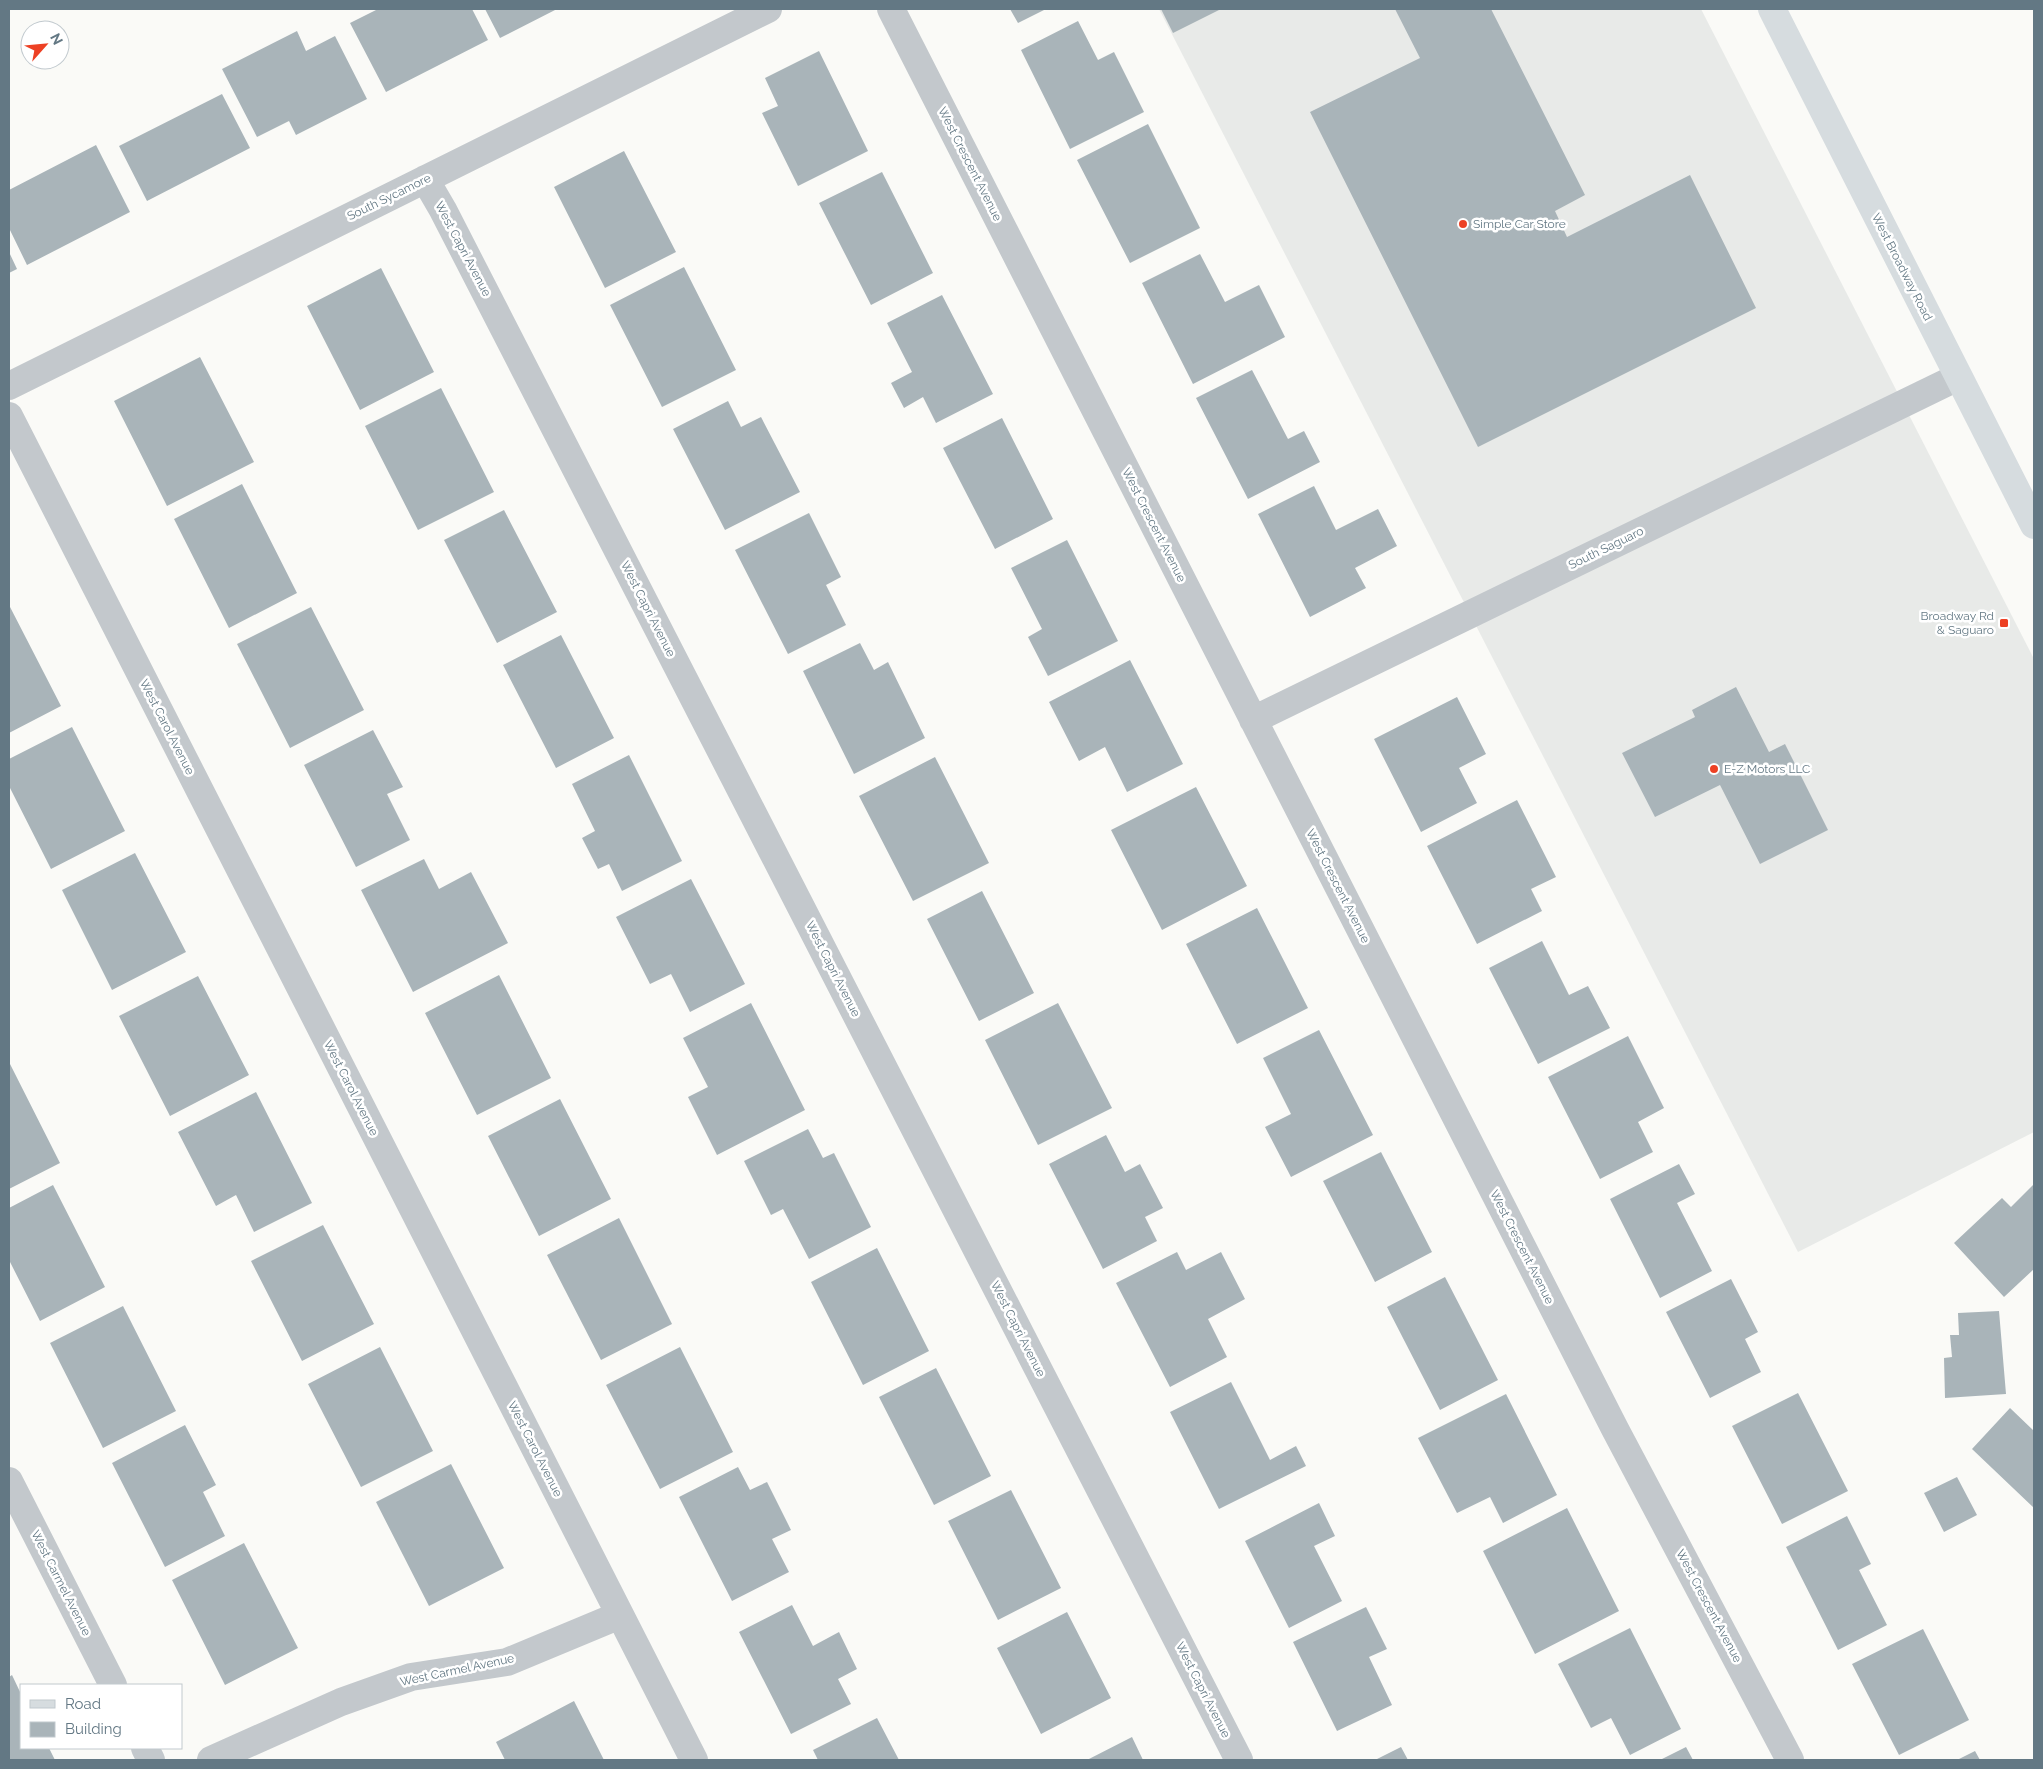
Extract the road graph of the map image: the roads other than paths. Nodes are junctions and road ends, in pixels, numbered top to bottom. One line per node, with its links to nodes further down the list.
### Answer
1 (768, 9): 4 (street, South Sycamore)
2 (891, 9): 9 (street, West Crescent Avenue)
3 (1772, 9): 5 (main road, West Broadway Road)
4 (425, 179): 6 (street, South Sycamore); 15 (street, West Capri Avenue)
5 (1958, 377): 8 (main road, West Broadway Road); 9 (street, South Saguaro)
6 (9, 386)
7 (9, 416): 11 (street, West Carol Avenue)
8 (2034, 525)
9 (1253, 720): 16 (street, West Crescent Avenue)
10 (9, 1481): 12 (street, West Carmel Avenue)
11 (620, 1615): 13 (street, West Carmel Avenue); 14 (street, West Carol Avenue)
12 (112, 1684)
13 (211, 1760)
14 (694, 1760)
15 (1239, 1760)
16 (1790, 1760)

